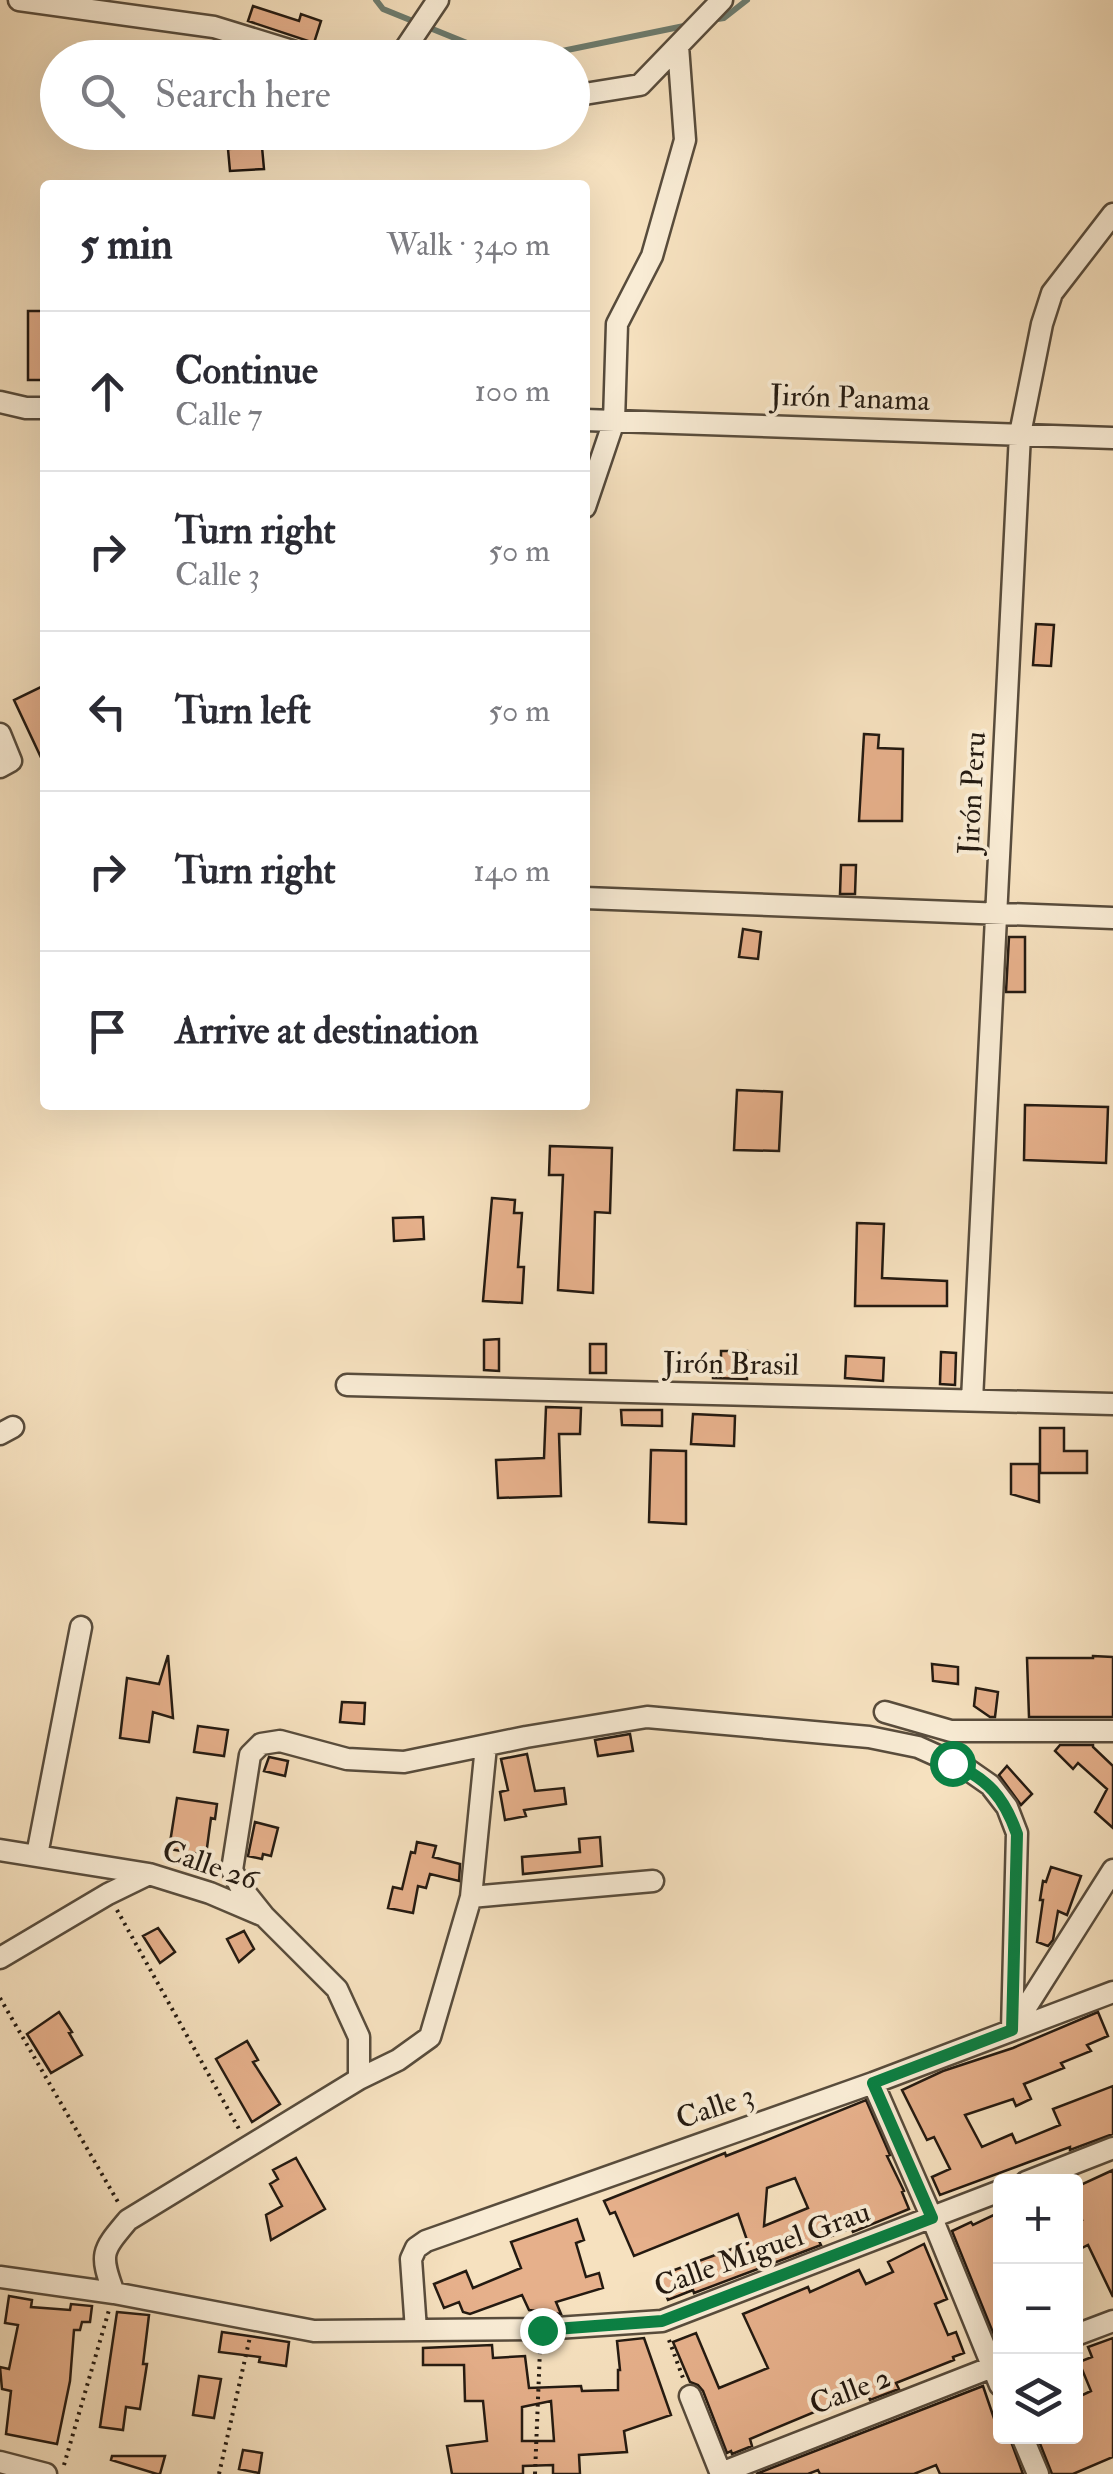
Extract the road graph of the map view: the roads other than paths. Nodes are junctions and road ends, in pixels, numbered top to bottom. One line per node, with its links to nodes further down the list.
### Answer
1 (19, 0): 4 (street)
2 (722, 0): 6 (street)
3 (427, 15): 5 (street)
4 (256, 40)
5 (410, 40)
6 (678, 46): 7 (street); 12 (street)
7 (590, 93)
8 (1113, 214): 13 (street, Jirón Peru)
9 (0, 402): 10 (street)
10 (40, 408)
11 (590, 420): 12 (street, Jirón Panama)
12 (614, 421): 13 (street, Jirón Panama); 15 (street)
13 (1020, 434): 14 (street, Jirón Panama); 19 (street, Jirón Peru)
14 (1113, 438)
15 (590, 492)
16 (0, 734): 17 (street)
17 (0, 767)
18 (590, 898): 19 (street)
19 (996, 914): 20 (street); 22 (street, Jirón Peru)
20 (1113, 918)
21 (347, 1385): 22 (street, Jirón Brasil)
22 (972, 1400): 23 (street, Jirón Brasil)
23 (1113, 1404)
24 (80, 1627): 31 (street)
25 (885, 1712): 26 (street)
26 (951, 1731): 27 (street); 29 (street)
27 (1113, 1731)
28 (486, 1746): 29 (street); 35 (street); 36 (street)
29 (952, 1763): 39 (street)
30 (0, 1850): 31 (street, Calle 26)
31 (37, 1855): 33 (street, Calle 26)
32 (1113, 1870): 39 (street)
33 (149, 1874): 36 (street, Calle 26); 37 (street)
34 (653, 1881): 35 (street)
35 (471, 1897): 40 (street)
36 (264, 1916): 40 (street, Calle 26)
37 (0, 1958)
38 (1113, 1992): 39 (street, Calle 3)
39 (1012, 2030): 41 (street, Calle 3)
40 (359, 2079): 47 (street)
41 (873, 2083): 45 (street); 49 (street, Calle 3)
42 (1113, 2148): 43 (street)
43 (1046, 2174)
44 (993, 2195): 45 (street, Calle Miguel Grau)
45 (932, 2218): 49 (street, Calle Miguel Grau); 51 (street)
46 (0, 2277): 47 (street, Calle Miguel Grau)
47 (114, 2293): 49 (street, Calle Miguel Grau)
48 (1113, 2321): 50 (street)
49 (416, 2330)
50 (1083, 2333)
51 (993, 2360)
52 (993, 2374): 57 (street, Calle 2)
53 (690, 2396): 57 (street)
54 (1025, 2444): 58 (street)
55 (0, 2462): 56 (street)
56 (46, 2474)
57 (721, 2474)
58 (1038, 2474)

